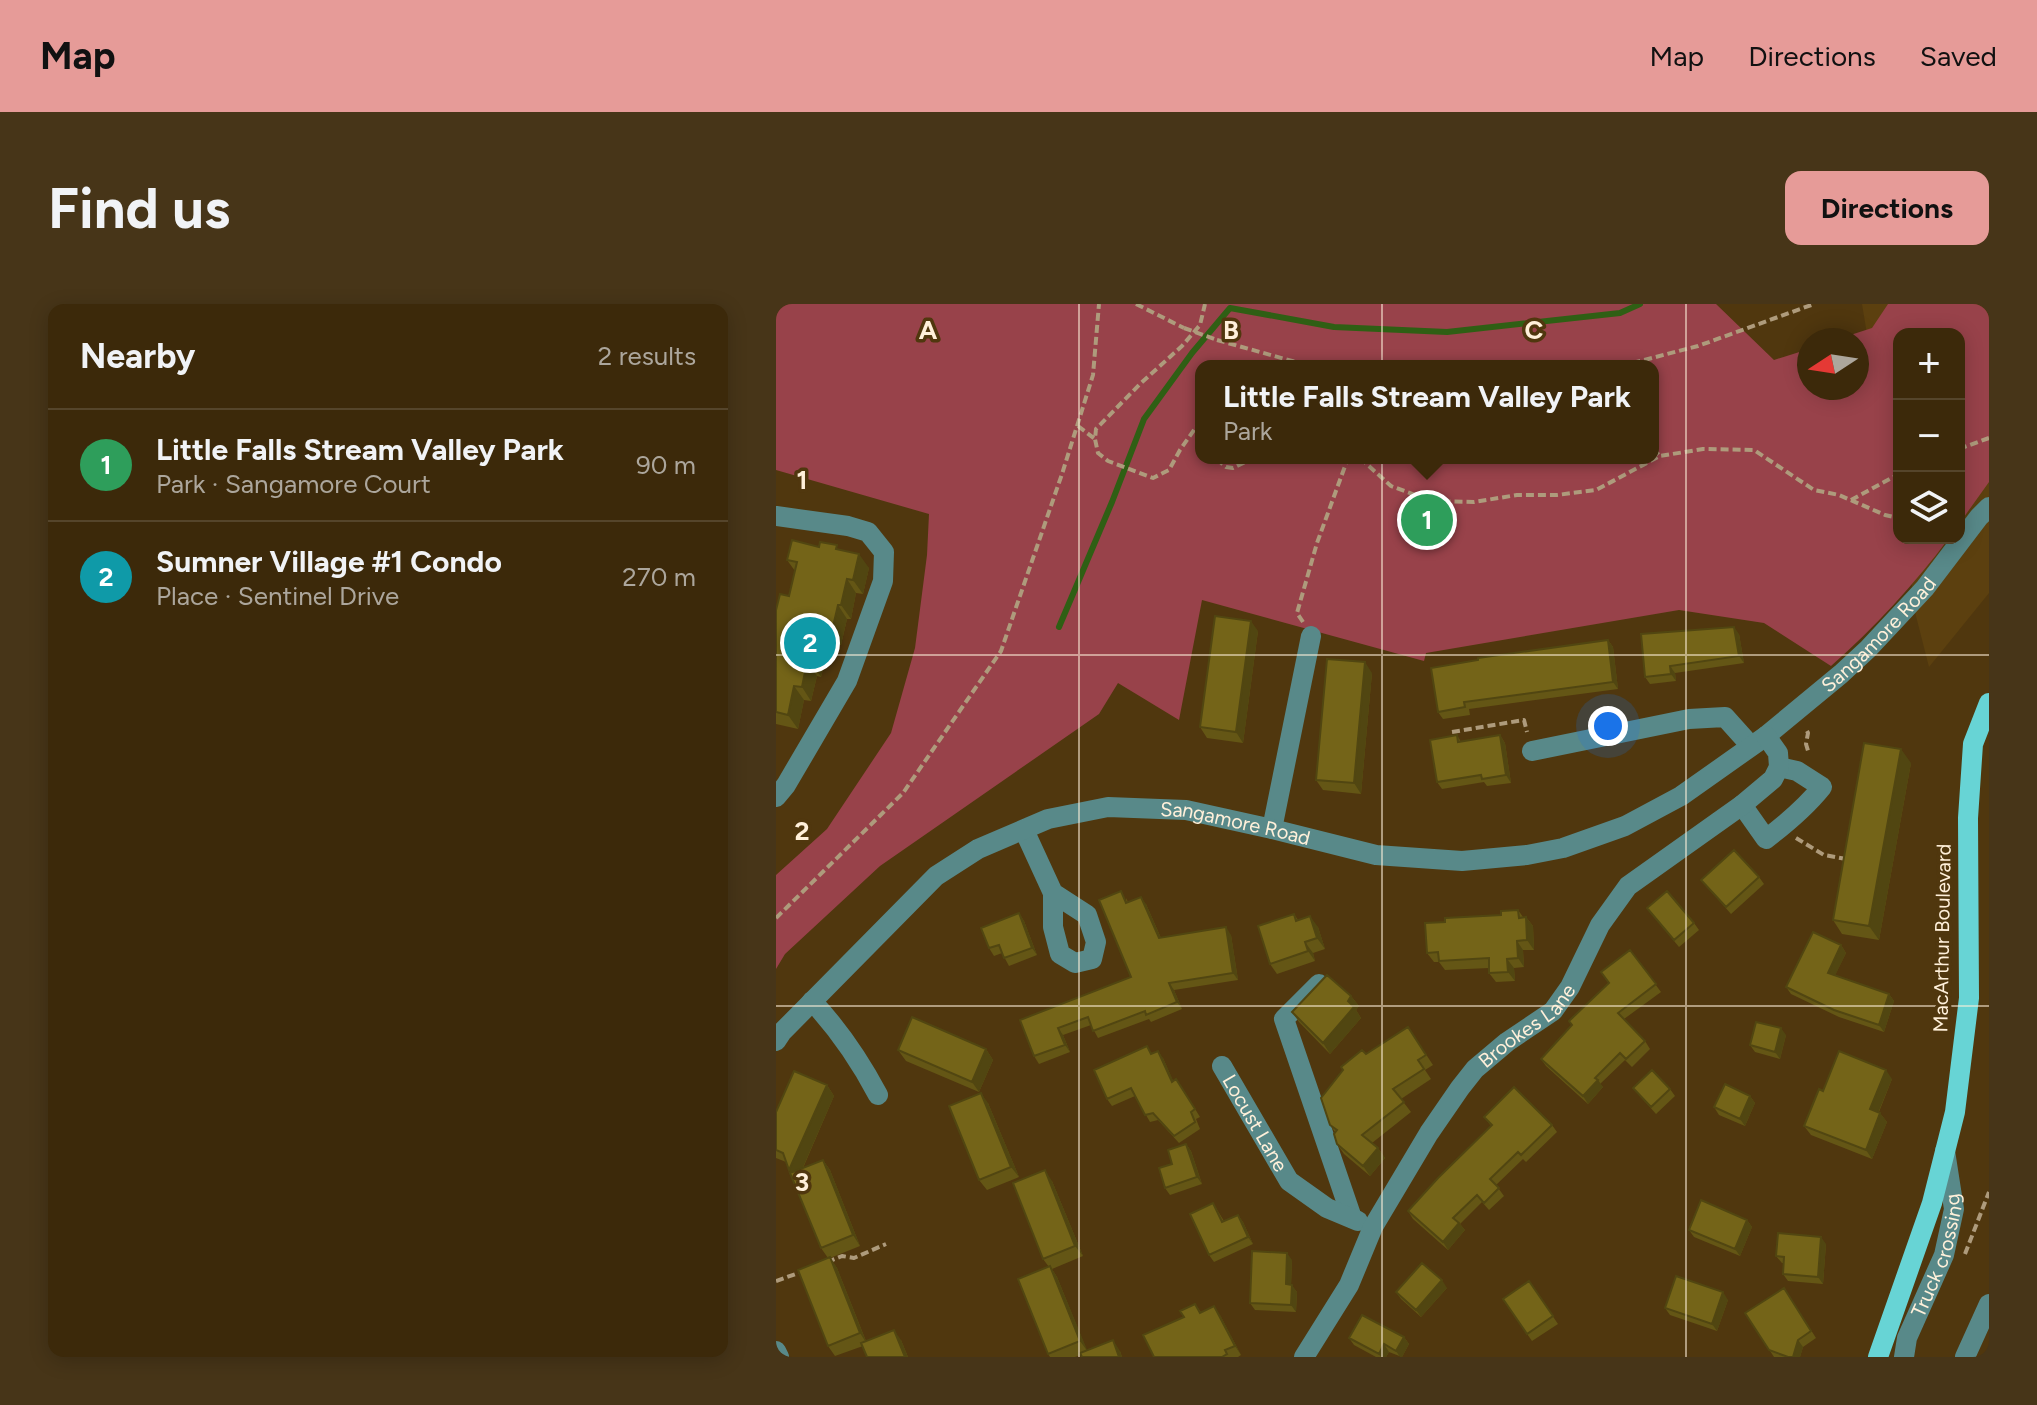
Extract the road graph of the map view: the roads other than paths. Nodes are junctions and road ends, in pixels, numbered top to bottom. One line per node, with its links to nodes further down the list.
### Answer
1 (1989, 507): 5 (street, Sangamore Road)
2 (776, 516): 8 (street)
3 (1311, 636): 10 (street)
4 (1989, 703): 18 (main road, MacArthur Boulevard)
5 (1758, 741): 6 (street); 7 (street); 10 (street, Sangamore Road)
6 (1532, 751)
7 (1779, 767): 9 (street, Brookes Lane); 9 (street)
8 (776, 797)
9 (1742, 805): 20 (street, Brookes Lane)
10 (1272, 829): 11 (street, Sangamore Road)
11 (1024, 830): 12 (street); 14 (street, Sangamore Road)
12 (1053, 893)
13 (1323, 980): 19 (street)
14 (812, 1001): 15 (street, Sangamore Road); 17 (street)
15 (776, 1041)
16 (1222, 1066): 19 (street, Locust Lane)
17 (878, 1095)
18 (1945, 1151): 25 (main road, MacArthur Boulevard); 26 (street, Truck crossing)
19 (1352, 1218): 20 (street, Locust Lane)
20 (1373, 1227): 24 (street, Brookes Lane)
21 (1989, 1304): 27 (street)
22 (776, 1351): 23 (street)
23 (779, 1357)
24 (1304, 1357)
25 (1878, 1357)
26 (1904, 1357)
27 (1965, 1357)

